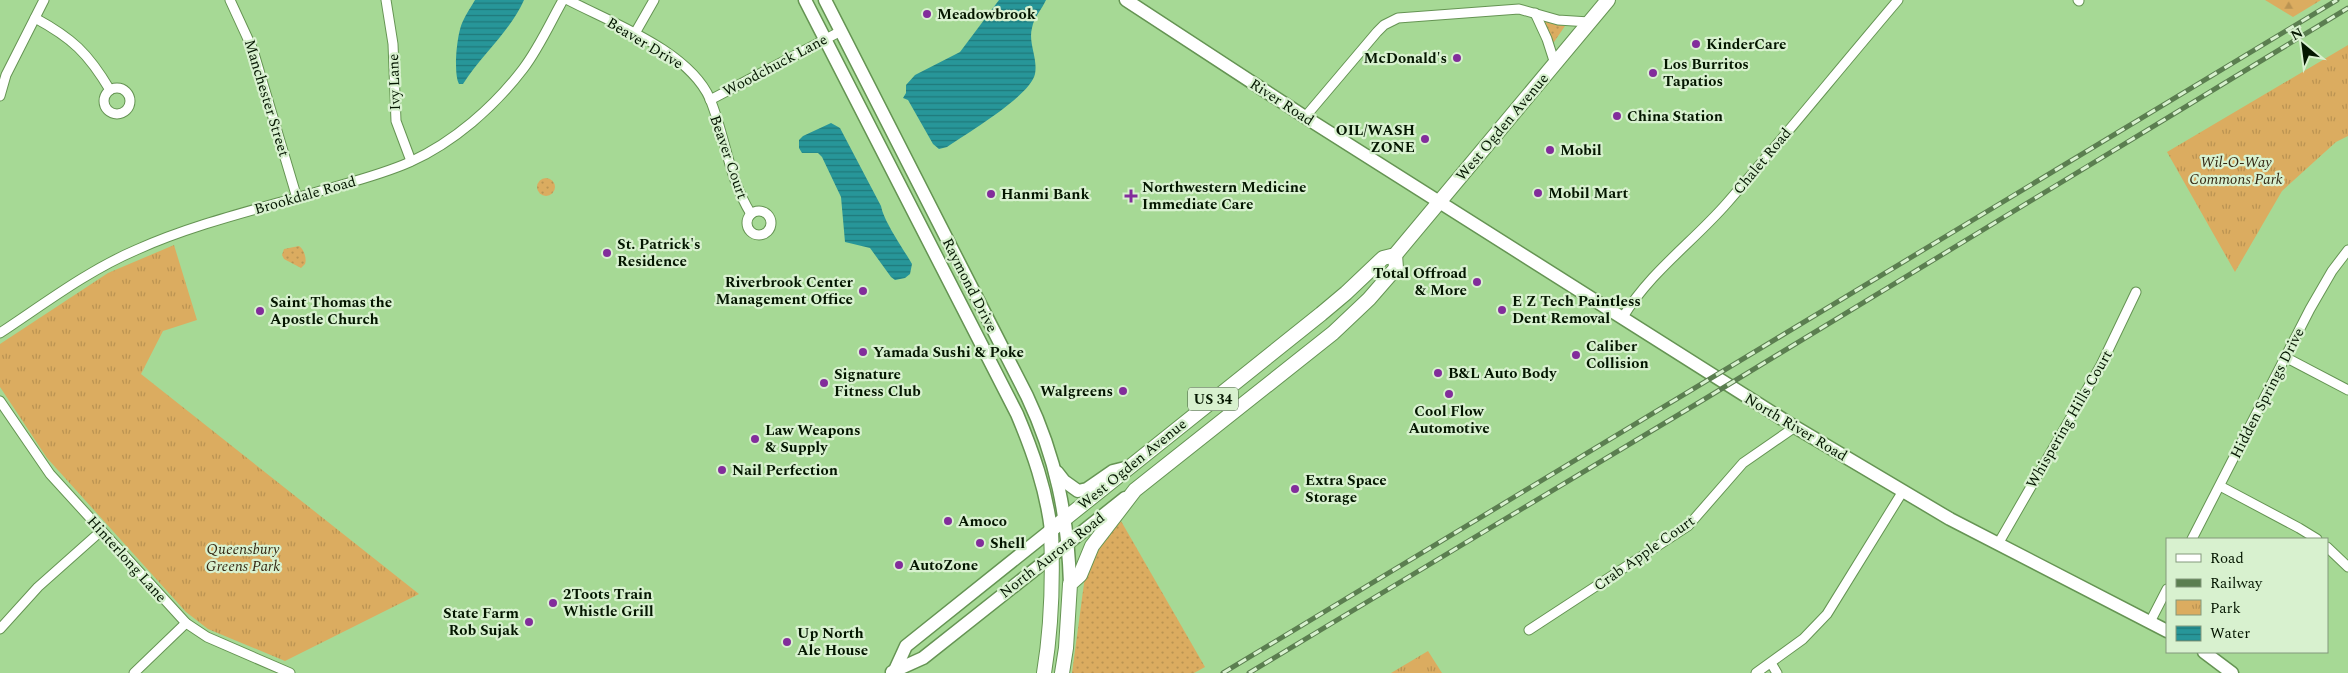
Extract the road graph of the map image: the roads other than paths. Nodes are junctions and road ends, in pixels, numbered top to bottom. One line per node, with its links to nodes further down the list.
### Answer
1 (44, 0): 13 (street)
2 (230, 0): 24 (street, Manchester Street)
3 (563, 0): 23 (street, Brookdale Road)
4 (568, 0): 16 (street, Beaver Drive)
5 (654, 0): 16 (street)
6 (806, 0): 17 (street, Raymond Drive)
7 (825, 0): 15 (street, Raymond Drive)
8 (1126, 0): 22 (street, River Road)
9 (1608, 0): 14 (main road, West Ogden Avenue / US 34)
10 (1898, 0): 30 (street, Chalet Road)
11 (389, 1): 23 (street, Ivy Lane)
12 (1535, 13): 14 (street); 18 (street); 22 (street)
13 (35, 18): 19 (street); 20 (street)
14 (1589, 22): 18 (main road, West Ogden Avenue / US 34)
15 (841, 31): 17 (street, Woodchuck Lane); 38 (street, Raymond Drive)
16 (634, 35): 21 (street, Beaver Drive)
17 (826, 39): 21 (street, Woodchuck Lane); 43 (street, Raymond Drive)
18 (1555, 64): 25 (main road, West Ogden Avenue / US 34)
19 (110, 90)
20 (0, 96)
21 (710, 100): 26 (street, Beaver Court)
22 (1305, 117): 25 (street, River Road)
23 (411, 161): 24 (street, Brookdale Road)
24 (297, 198): 31 (street, Brookdale Road)
25 (1440, 201): 28 (main road, West Ogden Avenue / US 34); 30 (street, North River Road)
26 (751, 214)
27 (2348, 250): 32 (street, Hidden Springs Drive)
28 (1395, 255): 36 (main road, West Ogden Avenue / US 34); 37 (main road, West Ogden Avenue / US 34)
29 (2136, 292): 48 (street, Whispering Hills Court)
30 (1623, 317): 35 (street, North River Road)
31 (0, 333)
32 (2286, 357): 33 (street); 39 (street, Hidden Springs Drive)
33 (2348, 390)
34 (0, 401): 44 (street, Hinterlong Lane)
35 (1795, 427): 41 (street, North River Road); 57 (street, Crab Apple Court)
36 (1206, 435): 40 (main road, North Aurora Road)
37 (1129, 467): 38 (street); 42 (main road, West Ogden Avenue / US 34)
38 (1056, 471): 42 (street, Raymond Drive)
39 (2220, 486): 45 (street, Hidden Springs Drive); 46 (street)
40 (1135, 490): 47 (street, North Aurora Road); 52 (main road, West Ogden Avenue)
41 (1903, 492): 48 (street, North River Road); 60 (street)
42 (1066, 517): 43 (main road, West Ogden Avenue / US 34); 47 (street, Raymond Drive)
43 (1050, 530): 50 (main road); 61 (street, North Aurora Road)
44 (101, 531): 55 (street, Hinterlong Lane); 56 (street)
45 (2193, 538)
46 (2315, 538)
47 (1069, 542): 50 (street, North Aurora Road); 52 (street, Raymond Drive)
48 (1998, 544): 54 (street, North River Road)
49 (2328, 548): 51 (street)
50 (1052, 555): 61 (street, North Aurora Road); 64 (main road)
51 (2348, 567)
52 (1070, 584): 65 (main road)
53 (2166, 591): 54 (street)
54 (2150, 622): 58 (street, North River Road)
55 (186, 623): 62 (street); 63 (street, Hinterlong Lane)
56 (0, 629)
57 (1529, 630)
58 (2166, 630)
59 (2205, 653): 68 (street)
60 (1770, 663): 66 (street); 67 (street)
61 (893, 671)
62 (134, 673)
63 (290, 673)
64 (1044, 673)
65 (1062, 673)
66 (1756, 673)
67 (1777, 673)
68 (2232, 673)

